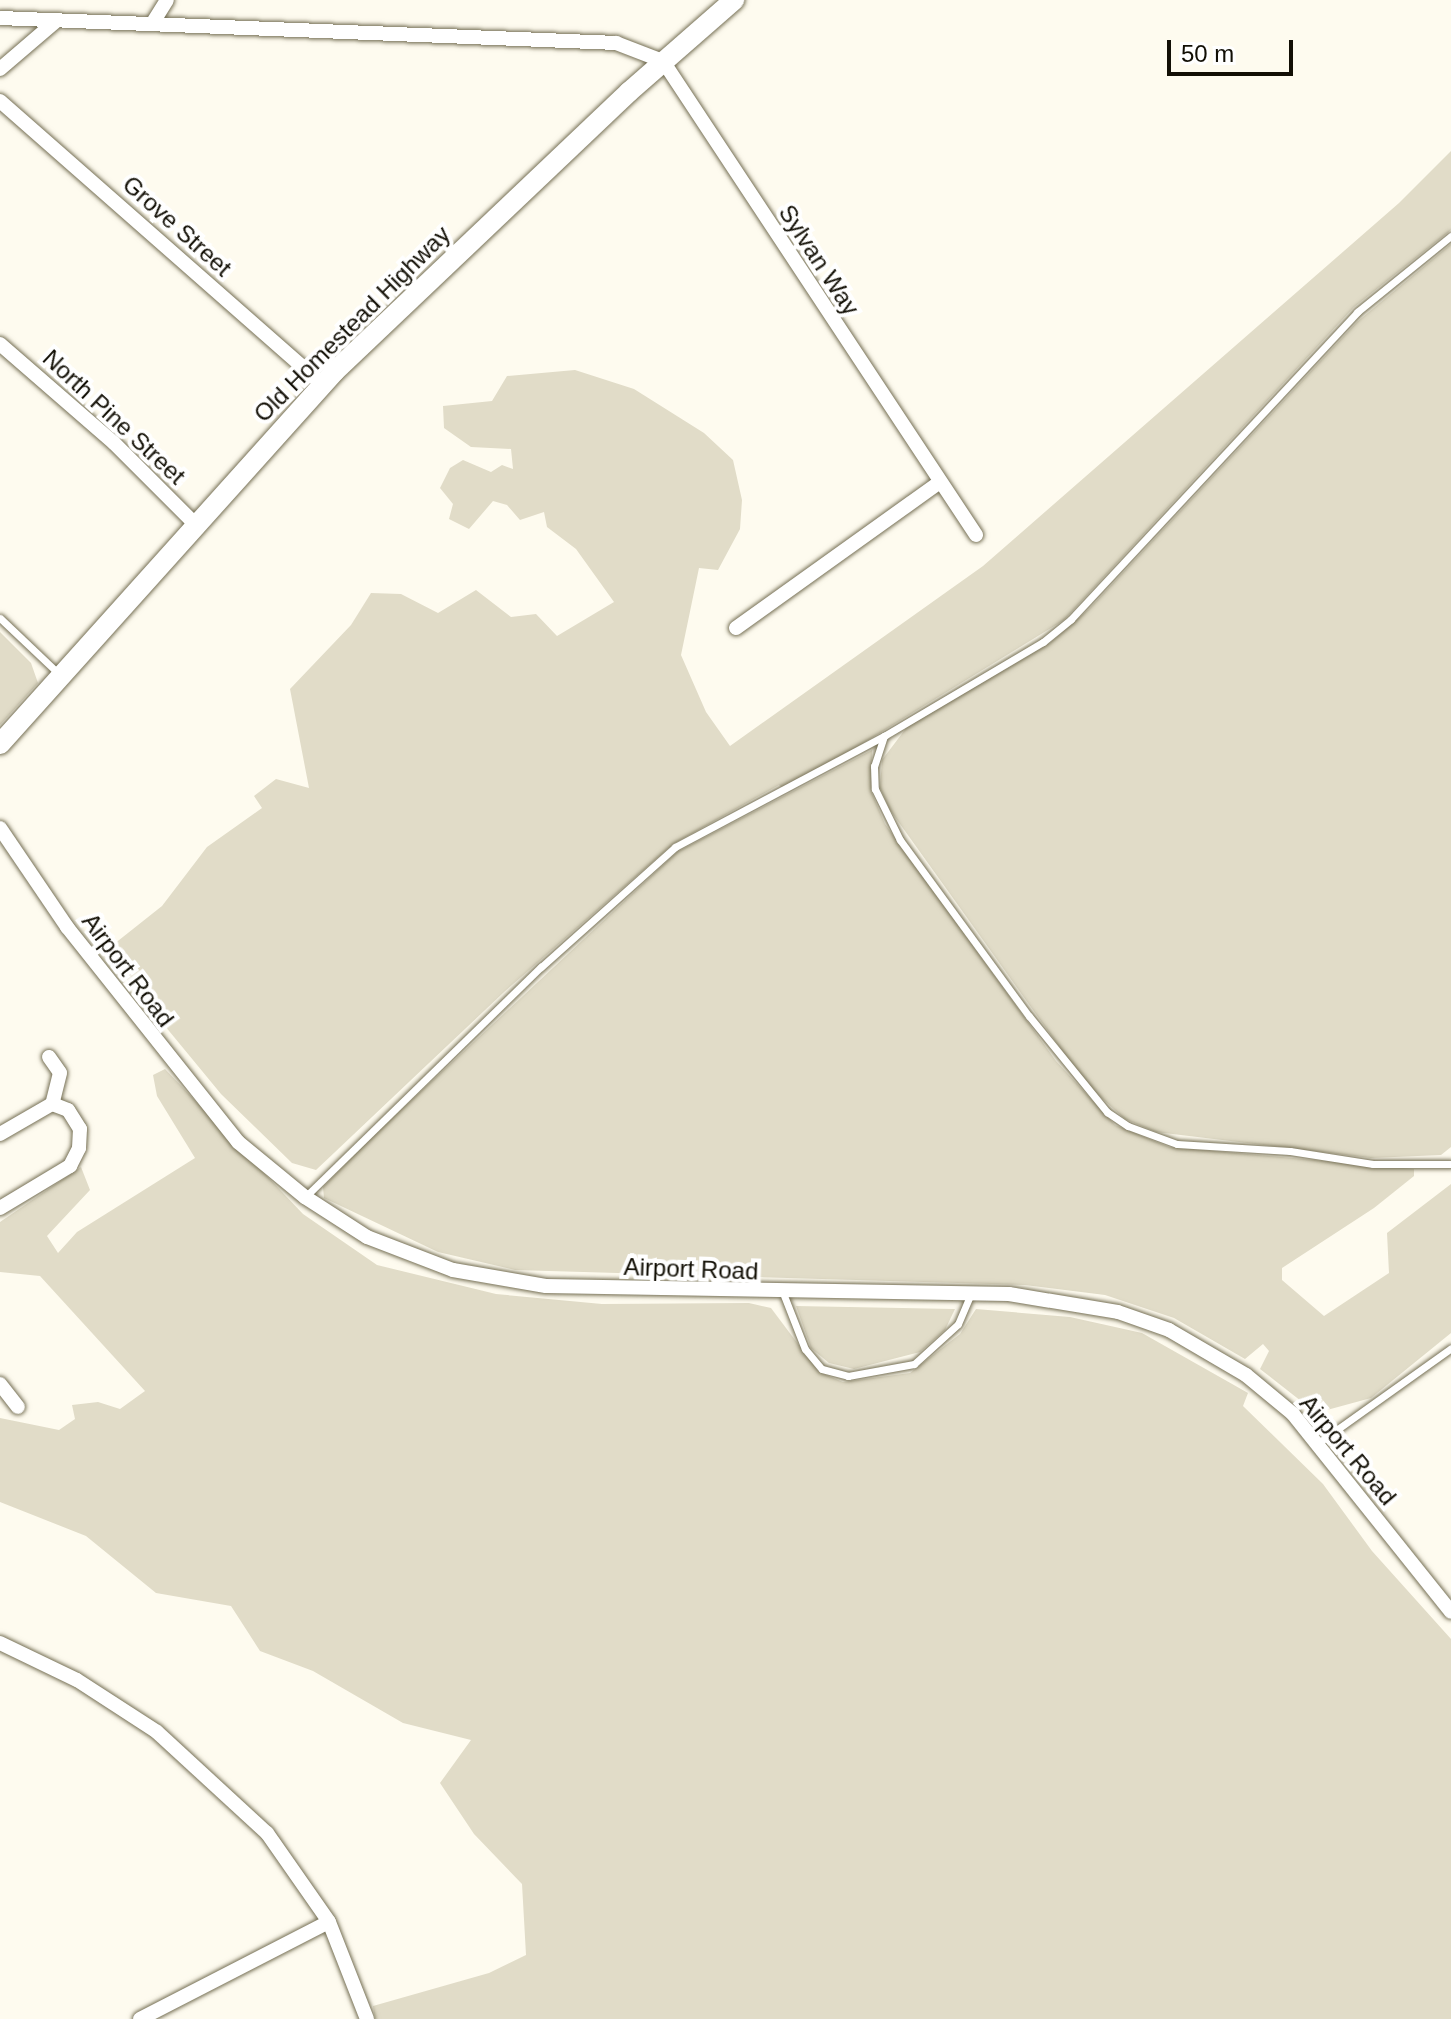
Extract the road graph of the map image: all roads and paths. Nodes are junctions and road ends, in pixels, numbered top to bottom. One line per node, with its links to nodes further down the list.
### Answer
1 (167, 0): 5 (street)
2 (734, 0): 6 (main road, Old Homestead Highway)
3 (0, 18): 4 (street)
4 (56, 21): 5 (street); 7 (street)
5 (152, 24): 6 (street)
6 (663, 61): 11 (main road, Old Homestead Highway); 12 (street, Sylvan Way)
7 (0, 69)
8 (0, 101): 11 (street, Grove Street)
9 (1451, 236): 18 (lane)
10 (0, 344): 13 (street, North Pine Street)
11 (322, 384): 13 (main road, Old Homestead Highway)
12 (940, 482): 14 (street, Sylvan Way); 16 (street)
13 (196, 525): 17 (main road, Old Homestead Highway)
14 (976, 535)
15 (0, 618): 17 (lane)
16 (736, 628)
17 (62, 678): 19 (main road, Old Homestead Highway)
18 (884, 736): 24 (lane); 25 (lane)
19 (0, 744)
20 (0, 828): 25 (street, Airport Road)
21 (49, 1057): 22 (street)
22 (52, 1104): 23 (street); 26 (street)
23 (0, 1134)
24 (1451, 1164)
25 (305, 1197): 27 (street, Airport Road)
26 (0, 1208)
27 (783, 1293): 28 (street, Airport Road); 28 (lane)
28 (971, 1294): 32 (street, Airport Road)
29 (1451, 1348): 32 (lane)
30 (0, 1384): 31 (street)
31 (18, 1407)
32 (1318, 1443): 33 (street, Airport Road)
33 (1451, 1612)
34 (1, 1645): 35 (street)
35 (329, 1922): 36 (street); 38 (street)
36 (168, 2012): 37 (street)
37 (140, 2019)
38 (367, 2019)

